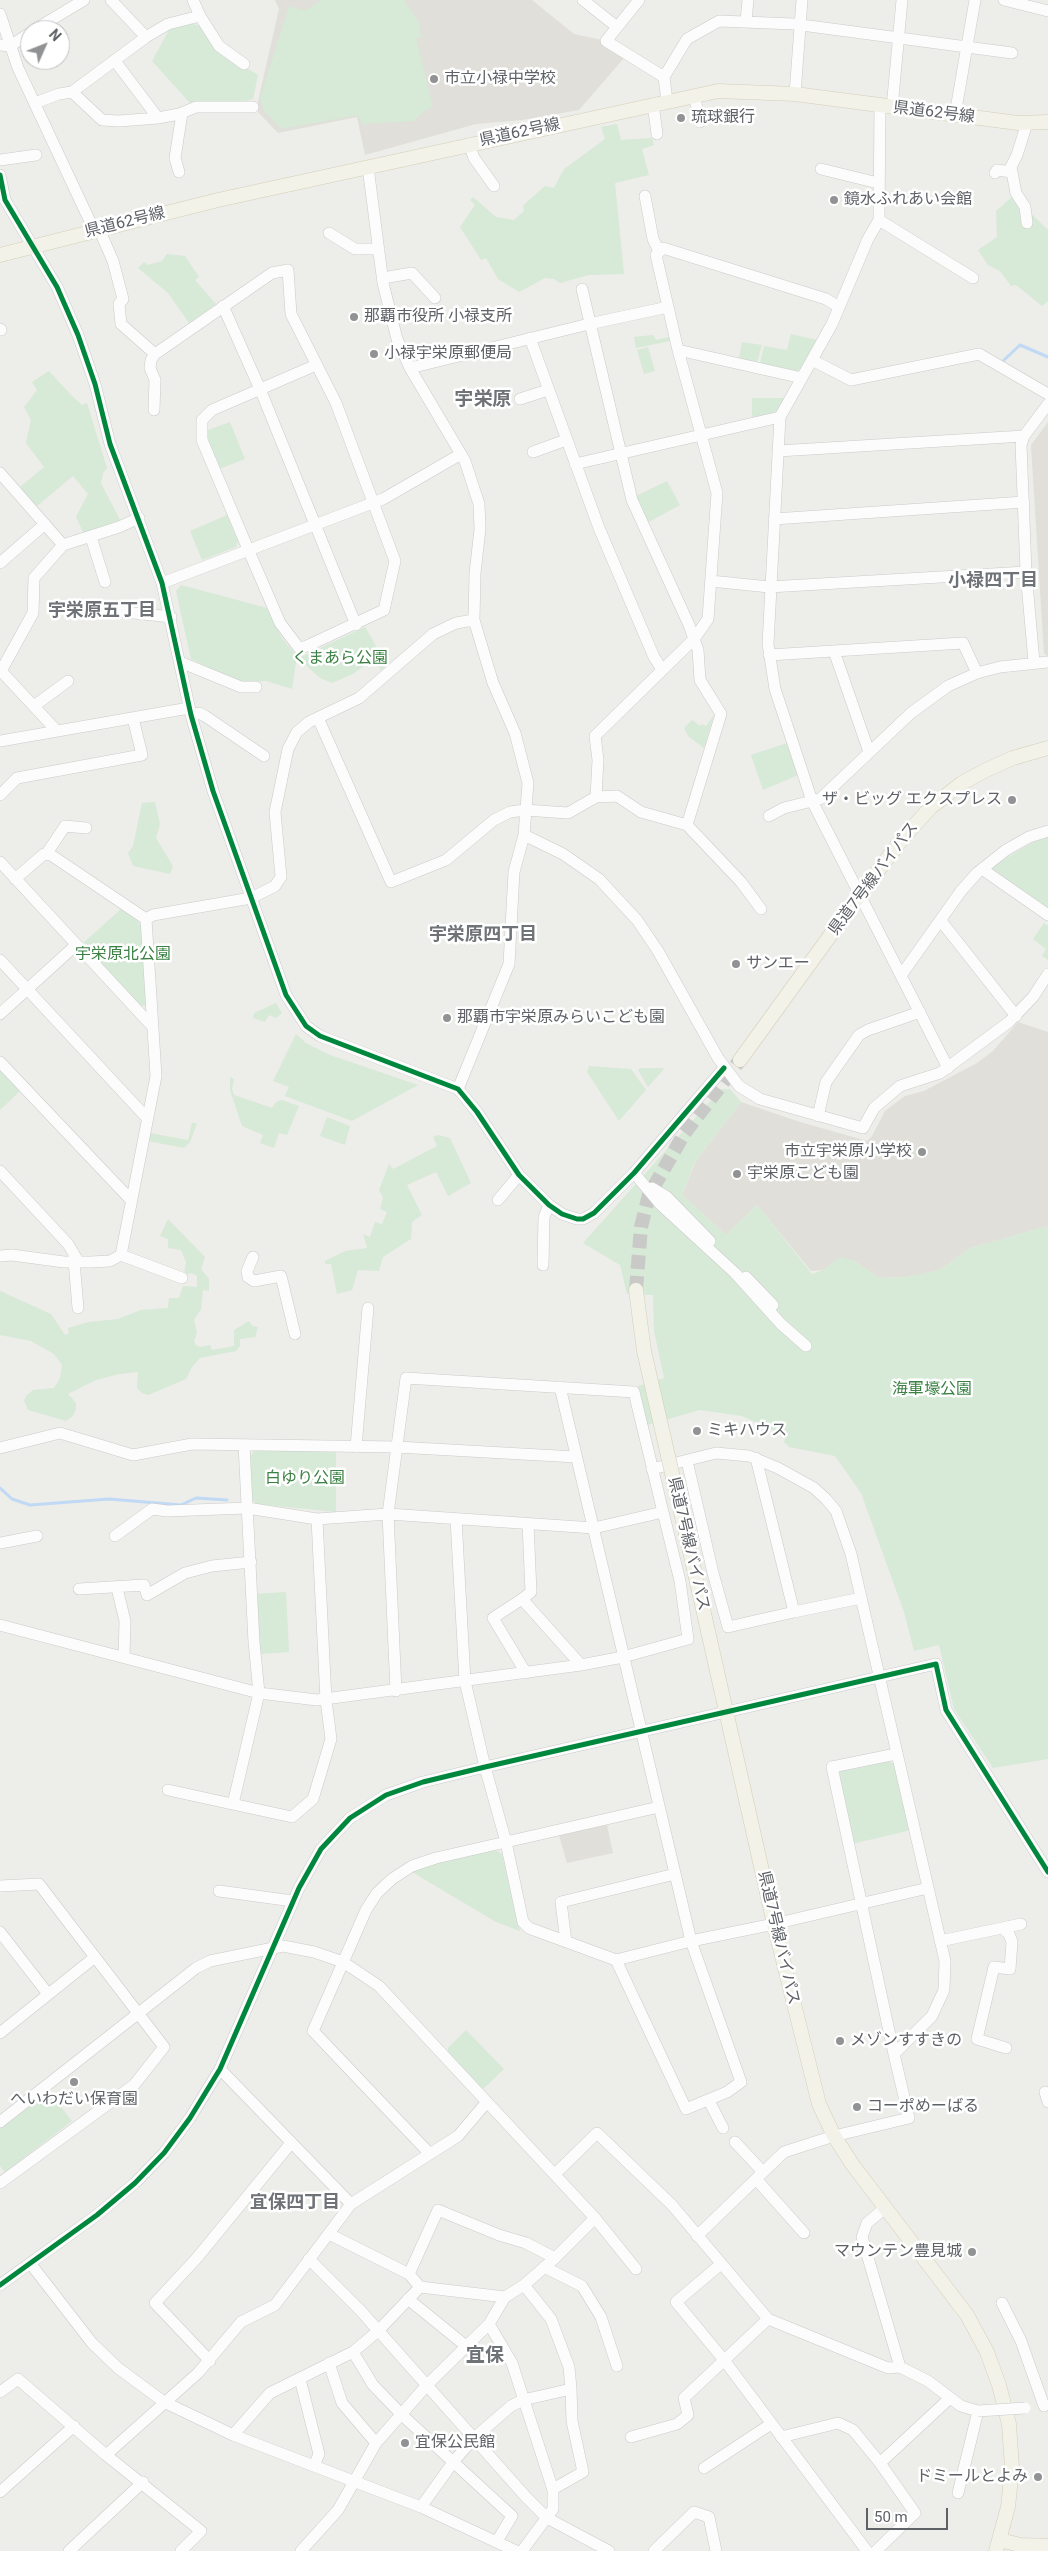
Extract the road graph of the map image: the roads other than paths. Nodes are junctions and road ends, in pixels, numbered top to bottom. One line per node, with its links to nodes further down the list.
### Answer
1 (84, 0): 15 (street)
2 (111, 0): 19 (street)
3 (193, 0): 14 (street)
4 (583, 0): 18 (street)
5 (748, 0): 16 (street)
6 (802, 0): 17 (street)
7 (902, 0): 21 (street)
8 (975, 0): 23 (street)
9 (1004, 0): 11 (street)
10 (634, 2): 18 (street)
11 (1037, 4): 12 (street)
12 (1048, 11)
13 (0, 14): 22 (street)
14 (200, 16): 19 (street); 26 (street)
15 (51, 20)
16 (746, 21): 17 (street); 27 (street)
17 (800, 24): 21 (street); 29 (street)
18 (617, 27): 27 (street)
19 (146, 37): 25 (street)
20 (20, 38): 22 (street)
21 (898, 38): 23 (street); 35 (street)
22 (5, 46): 32 (street)
23 (967, 48): 24 (street); 37 (street)
24 (1012, 53)
25 (115, 61): 28 (street); 38 (street)
26 (244, 64)
27 (664, 78): 31 (street)
28 (72, 92): 32 (street); 38 (street)
29 (795, 94): 30 (main road, 県道62号線); 35 (main road, 県道62号線)
30 (694, 95): 31 (main road, 県道62号線); 39 (street)
31 (667, 101): 33 (main road, 県道62号線)
32 (35, 103): 57 (street)
33 (652, 104): 42 (street); 43 (main road, 県道62号線)
34 (252, 106): 36 (street)
35 (886, 107): 37 (main road, 県道62号線); 52 (street)
36 (182, 113): 38 (street); 48 (street)
37 (955, 115): 41 (main road, 県道62号線)
38 (158, 118)
39 (700, 122)
40 (1048, 122): 41 (main road, 県道62号線)
41 (1027, 123): 49 (street)
42 (657, 134)
43 (469, 144): 46 (main road, 県道62号線); 53 (street)
44 (36, 155): 45 (street)
45 (0, 160)
46 (368, 167): 57 (main road, 県道62号線); 60 (street)
47 (821, 169): 52 (street)
48 (179, 172)
49 (1012, 172): 50 (street); 56 (street)
50 (995, 173)
51 (0, 175): 59 (street)
52 (878, 183): 55 (street)
53 (494, 186)
54 (645, 196): 61 (street)
55 (879, 220): 64 (street); 68 (street)
56 (1027, 223)
57 (96, 230): 59 (main road, 県道62号線); 73 (street)
58 (329, 233): 60 (street)
59 (33, 247): 62 (main road, 県道62号線); 96 (street)
60 (379, 249): 63 (street)
61 (660, 251): 68 (street); 69 (street)
62 (0, 255)
63 (383, 278): 66 (street); 76 (street)
64 (973, 278)
65 (582, 290): 70 (street)
66 (435, 298)
67 (223, 306): 73 (street); 75 (street); 78 (street)
68 (839, 306): 74 (street)
69 (668, 308): 70 (street); 72 (street)
70 (589, 324): 71 (street); 91 (street)
71 (530, 338): 76 (street); 79 (street)
72 (678, 350): 77 (street); 85 (street)
73 (155, 354): 83 (street)
74 (812, 360): 77 (street); 80 (street)
75 (316, 365): 78 (street); 95 (street)
76 (410, 368): 90 (street)
77 (802, 378): 84 (street)
78 (260, 389): 99 (street); 102 (street)
79 (548, 390): 81 (street); 87 (street)
80 (1048, 394)
81 (520, 399)
82 (1048, 404): 86 (street)
83 (154, 410)
84 (780, 417): 85 (street); 88 (street)
85 (702, 434): 91 (street); 105 (street)
86 (1024, 436): 88 (street); 94 (street)
87 (566, 440): 89 (street); 92 (street)
88 (778, 451): 97 (street)
89 (534, 452)
90 (461, 454): 95 (street); 111 (street)
91 (620, 454): 92 (street); 113 (street)
92 (575, 464): 119 (street)
93 (0, 473): 98 (street)
94 (1024, 502): 97 (street); 104 (street)
95 (373, 503): 99 (street); 112 (street)
96 (138, 518): 100 (street); 107 (street)
97 (774, 519): 108 (street)
98 (45, 524): 101 (street); 103 (street)
99 (314, 525): 102 (street); 112 (street)
100 (91, 537): 101 (street); 106 (street)
101 (63, 545): 120 (street)
102 (248, 549): 107 (street); 112 (street)
103 (0, 563)
104 (1026, 572): 108 (street); 117 (street)
105 (711, 581): 108 (street); 113 (street)
106 (105, 582)
107 (162, 583): 110 (street)
108 (769, 587): 115 (street)
109 (116, 611): 110 (street)
110 (171, 617): 116 (street)
111 (474, 620): 127 (street); 136 (street)
112 (356, 625)
113 (694, 639): 119 (street); 138 (street)
114 (834, 651): 115 (street); 121 (street); 131 (street)
115 (769, 655): 135 (street)
116 (180, 662): 123 (street); 125 (street)
117 (1034, 662): 118 (street); 121 (street)
118 (1048, 662)
119 (661, 668): 134 (street)
120 (0, 671): 124 (street)
121 (977, 673): 131 (street)
122 (68, 681): 124 (street)
123 (256, 687)
124 (34, 706): 128 (street)
125 (190, 712): 126 (street); 132 (street); 147 (street)
126 (133, 718): 128 (street); 133 (street)
127 (318, 718): 136 (street); 147 (street)
128 (56, 730): 129 (street)
129 (0, 741)
130 (1048, 748): 146 (main road, 県道7号線バイパス)
131 (869, 752): 135 (street)
132 (264, 756)
133 (0, 794)
134 (596, 796): 136 (street); 138 (street)
135 (812, 801): 137 (street); 146 (street)
136 (525, 810): 141 (street)
137 (769, 816)
138 (687, 825): 148 (street)
139 (86, 828): 142 (street)
140 (1048, 831): 144 (street)
141 (524, 835): 163 (street); 165 (street)
142 (47, 854): 145 (street); 150 (street)
143 (0, 862): 145 (street)
144 (982, 869): 149 (street); 151 (street)
145 (15, 879): 152 (street)
146 (861, 893): 154 (street); 161 (main road, 県道7号線バイパス)
147 (251, 898): 150 (street); 165 (street)
148 (761, 909)
149 (1048, 915)
150 (146, 919): 160 (street)
151 (941, 921): 154 (street); 159 (street)
152 (76, 945): 156 (street); 160 (street)
153 (0, 960): 156 (street)
154 (902, 974): 157 (street)
155 (1048, 974): 159 (street)
156 (27, 989): 158 (street); 167 (street)
157 (920, 1012): 164 (street); 166 (street)
158 (0, 1014)
159 (1016, 1016): 164 (street)
160 (152, 1025): 167 (street)
161 (740, 1060)
162 (0, 1062): 171 (street)
163 (724, 1068): 166 (street); 169 (street)
164 (948, 1068): 166 (street)
165 (458, 1089): 170 (street)
166 (818, 1116)
167 (147, 1118): 171 (street)
168 (0, 1172): 177 (street)
169 (634, 1173): 173 (street); 184 (street)
170 (519, 1174): 172 (street); 173 (street)
171 (130, 1199): 174 (street)
172 (498, 1200)
173 (549, 1205): 178 (street)
174 (122, 1255): 177 (street); 179 (street)
175 (0, 1256): 177 (street)
176 (253, 1257): 183 (street)
177 (76, 1261): 181 (street)
178 (543, 1265)
179 (182, 1278)
180 (636, 1290): 220 (main road, 県道7号線バイパス, bridge)
181 (78, 1308)
182 (368, 1308): 187 (street)
183 (296, 1334)
184 (806, 1346)
185 (560, 1387): 188 (street); 190 (street); 193 (street)
186 (244, 1445): 187 (street); 189 (street); 194 (street)
187 (356, 1447): 188 (street)
188 (397, 1447): 190 (street); 196 (street)
189 (0, 1448)
190 (576, 1457): 200 (street)
191 (756, 1458): 192 (street); 207 (street); 209 (street)
192 (687, 1461): 193 (street); 209 (street)
193 (652, 1468): 195 (street)
194 (247, 1508): 197 (street); 202 (street); 204 (street)
195 (663, 1512): 200 (street); 212 (street)
196 (388, 1514): 197 (street); 198 (street); 217 (street)
197 (318, 1519): 219 (street)
198 (456, 1519): 199 (street); 216 (street)
199 (528, 1524): 200 (street); 208 (street)
200 (594, 1528): 212 (street)
201 (37, 1536): 203 (street)
202 (115, 1536)
203 (0, 1543)
204 (251, 1562): 205 (street); 218 (street)
205 (117, 1588): 206 (street); 211 (street)
206 (78, 1589)
207 (860, 1598): 209 (street); 215 (street)
208 (522, 1599): 213 (street); 214 (street)
209 (794, 1612)
210 (0, 1625): 211 (street)
211 (124, 1657): 218 (street)
212 (623, 1657): 213 (street); 221 (street)
213 (581, 1666): 214 (street)
214 (526, 1674): 216 (street)
215 (879, 1678): 220 (street); 222 (street); 228 (street)
216 (465, 1681): 217 (street); 223 (street)
217 (396, 1690): 219 (street)
218 (259, 1693): 219 (street); 225 (street)
219 (326, 1700): 225 (street)
220 (725, 1713): 221 (street); 235 (main road, 県道7号線バイパス)
221 (640, 1732): 223 (street); 226 (street)
222 (896, 1754): 231 (street); 234 (street)
223 (485, 1768): 227 (street); 233 (street)
224 (168, 1790): 225 (street)
225 (233, 1804)
226 (659, 1808): 227 (street); 229 (street)
227 (506, 1842): 241 (street); 245 (street)
228 (1048, 1872)
229 (675, 1874): 239 (street); 241 (street)
230 (0, 1886): 243 (street)
231 (928, 1888): 234 (street); 240 (street)
232 (220, 1891): 233 (street)
233 (293, 1901): 242 (street)
234 (862, 1904): 235 (street); 250 (street)
235 (774, 1924): 239 (street); 256 (main road, 県道7号線バイパス)
236 (1021, 1924): 237 (street)
237 (1002, 1928): 240 (street); 249 (street)
238 (0, 1932): 246 (street)
239 (690, 1941): 244 (street); 252 (street)
240 (940, 1941): 250 (street)
241 (566, 1942): 244 (street)
242 (272, 1948): 245 (street); 247 (street); 251 (street)
243 (95, 1957): 246 (street); 247 (street)
244 (616, 1960): 252 (street)
245 (343, 1962): 253 (street); 259 (street)
246 (48, 1994): 248 (street)
247 (139, 2013): 254 (street); 262 (street)
248 (1, 2031)
249 (1006, 2048)
250 (894, 2054): 256 (street)
251 (220, 2069): 258 (street); 271 (street)
252 (708, 2101): 255 (street)
253 (486, 2103): 259 (street); 260 (street)
254 (0, 2122)
255 (723, 2128)
256 (834, 2136): 261 (street); 264 (main road, 県道7号線バイパス)
257 (735, 2142): 261 (street)
258 (291, 2143): 263 (street); 288 (street)
259 (430, 2154): 263 (street)
260 (554, 2174): 265 (street); 268 (street)
261 (759, 2176): 266 (street); 268 (street)
262 (0, 2183)
263 (351, 2204): 267 (street)
264 (885, 2208): 291 (street); 322 (main road, 県道7号線バイパス)
265 (595, 2218): 269 (street); 274 (street)
266 (804, 2233)
267 (329, 2234): 270 (street); 275 (street)
268 (698, 2236): 272 (street)
269 (556, 2258): 273 (street); 275 (street)
270 (309, 2260): 284 (street); 288 (street)
271 (30, 2263): 276 (street); 298 (street)
272 (721, 2264): 282 (street); 287 (street)
273 (544, 2267): 277 (street); 290 (street)
274 (636, 2269)
275 (409, 2274): 278 (street)
276 (0, 2285)
277 (524, 2285): 279 (street); 294 (street)
278 (420, 2287): 279 (street); 280 (street)
279 (505, 2297): 283 (street)
280 (408, 2300): 284 (street); 285 (street)
281 (1002, 2303): 299 (street)
282 (768, 2319): 287 (street); 291 (street)
283 (489, 2324): 285 (street); 297 (street)
284 (378, 2331): 286 (street); 293 (street)
285 (466, 2346): 293 (street)
286 (353, 2352): 289 (street); 301 (street)
287 (724, 2360): 302 (street); 306 (street)
288 (210, 2361): 298 (street)
289 (329, 2362): 292 (street); 308 (street)
290 (617, 2366)
291 (900, 2367): 296 (street)
292 (300, 2380): 304 (street); 312 (street)
293 (427, 2384): 301 (street); 307 (street)
294 (571, 2389): 297 (street); 316 (street)
295 (0, 2392): 303 (street)
296 (950, 2398): 300 (street); 311 (street)
297 (523, 2400): 307 (street); 316 (street)
298 (164, 2402): 304 (street); 309 (street)
299 (1046, 2406): 300 (street, bridge)
300 (978, 2411): 318 (street)
301 (402, 2415): 308 (street); 310 (street)
302 (771, 2424): 305 (street); 313 (street)
303 (74, 2426): 309 (street); 317 (street)
304 (233, 2435): 312 (street)
305 (781, 2436): 311 (street); 332 (street)
306 (631, 2437)
307 (474, 2438): 310 (street); 320 (street)
308 (376, 2443): 315 (street)
309 (106, 2455): 314 (street)
310 (454, 2461): 319 (street); 321 (street)
311 (880, 2463): 333 (street)
312 (314, 2466): 315 (street)
313 (704, 2468)
314 (143, 2482): 324 (street); 325 (street)
315 (355, 2482): 319 (street); 326 (street)
316 (553, 2489): 320 (street)
317 (0, 2492)
318 (958, 2493)
319 (421, 2507): 321 (street)
320 (547, 2518): 328 (street); 329 (street)
321 (497, 2541): 327 (street)
322 (998, 2546): 323 (main road)
323 (1048, 2546)
324 (68, 2551)
325 (181, 2551)
326 (301, 2551)
327 (516, 2551)
328 (522, 2551)
329 (609, 2551)
330 (654, 2551): 331 (street)
331 (716, 2551)
332 (867, 2551)
333 (876, 2551)

